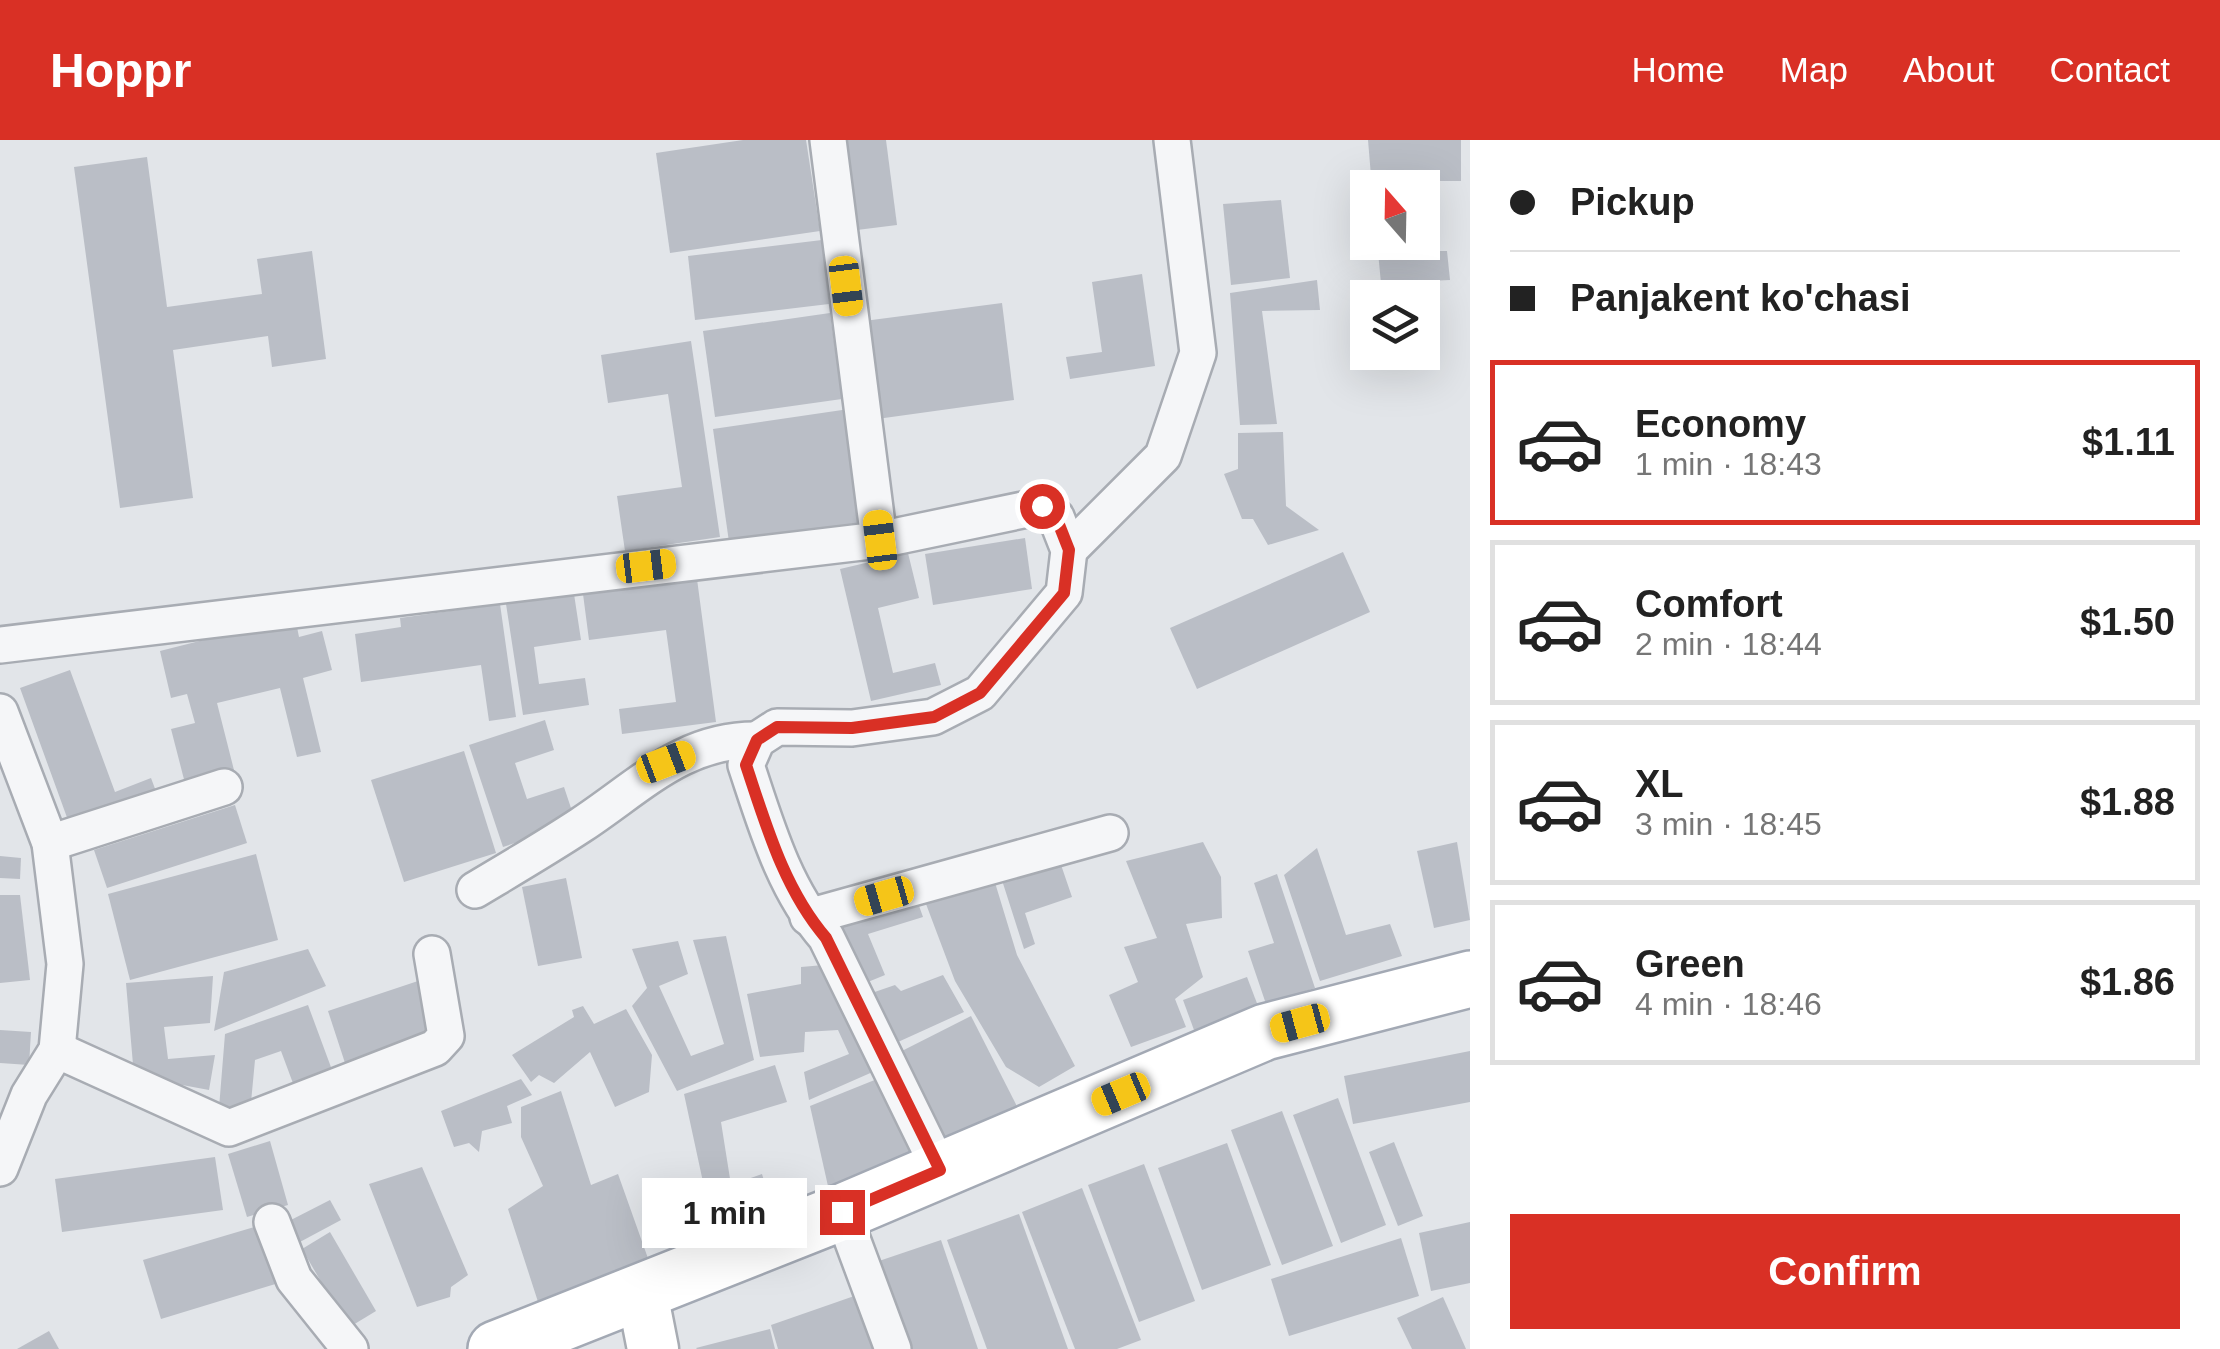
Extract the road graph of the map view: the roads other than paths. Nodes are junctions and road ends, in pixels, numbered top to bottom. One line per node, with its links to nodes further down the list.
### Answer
1 (828, 140): 3 (street)
2 (1172, 140): 4 (street)
3 (880, 540): 4 (street); 5 (street)
4 (1069, 550): 7 (street)
5 (0, 645)
6 (0, 712): 10 (street)
7 (757, 740): 11 (street); 12 (street)
8 (224, 787): 10 (street)
9 (1110, 833): 12 (street)
10 (50, 843): 15 (street)
11 (475, 890)
12 (808, 917): 18 (street)
13 (432, 954): 15 (street)
14 (1470, 979): 18 (main road)
15 (56, 1050): 16 (street)
16 (14, 1093): 17 (street)
17 (0, 1168)
18 (940, 1170): 19 (main road)
19 (842, 1212): 21 (main road); 25 (street)
20 (272, 1222): 22 (street)
21 (642, 1294): 23 (main road); 24 (main road)
22 (350, 1349)
23 (496, 1349)
24 (653, 1349)
25 (893, 1349)

